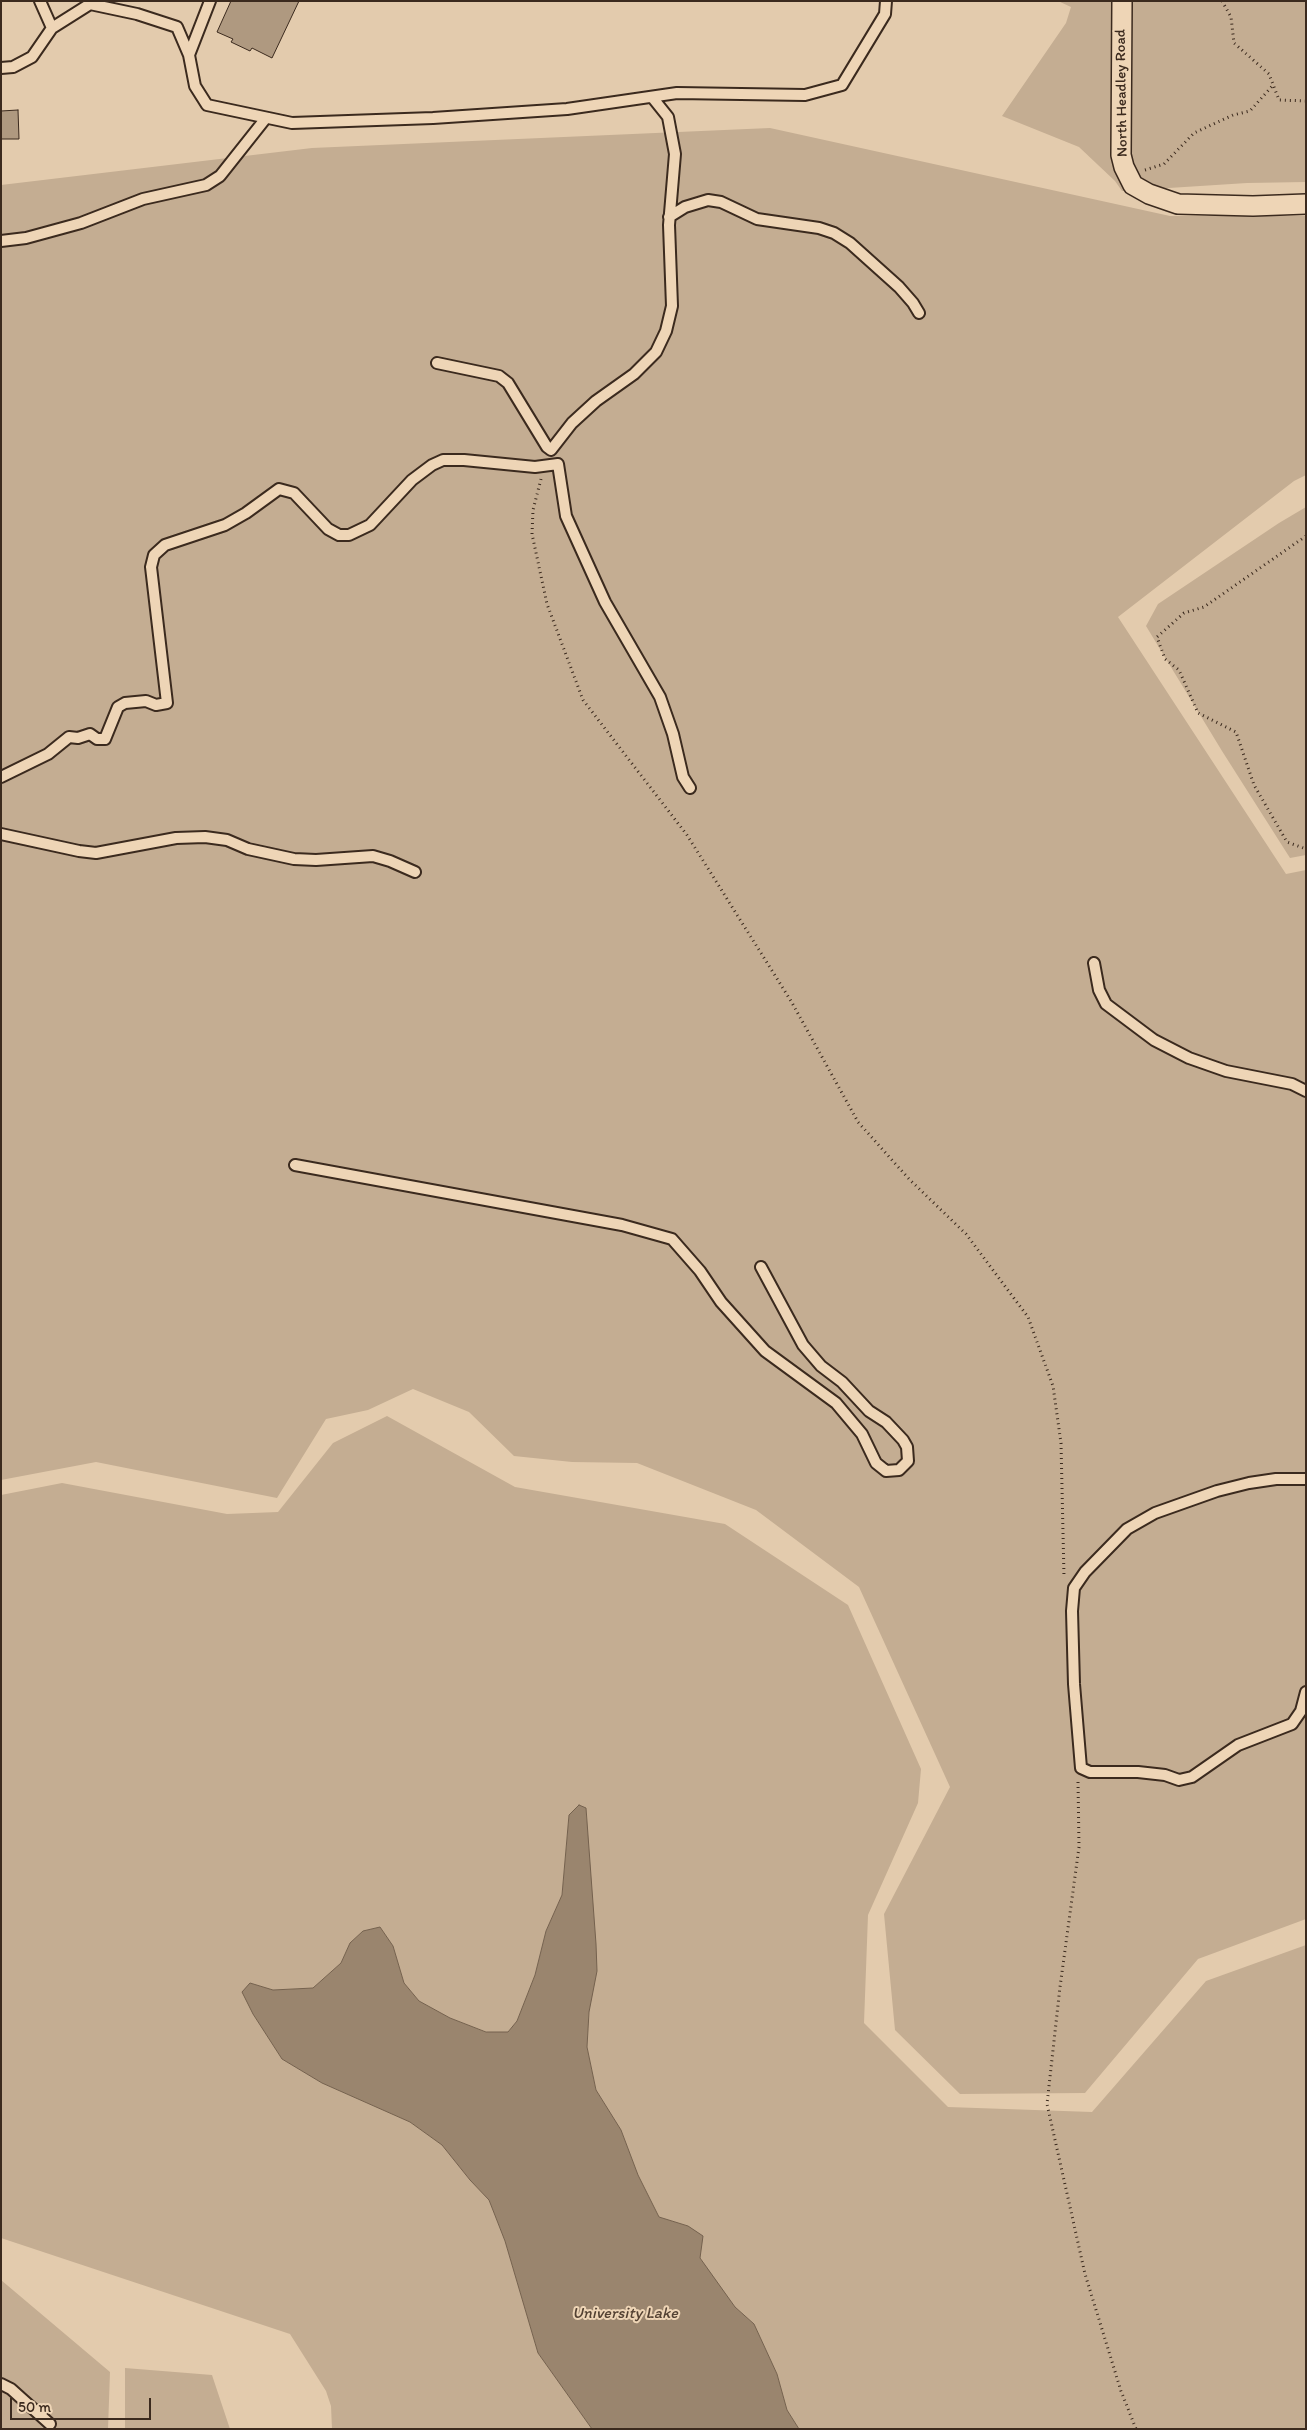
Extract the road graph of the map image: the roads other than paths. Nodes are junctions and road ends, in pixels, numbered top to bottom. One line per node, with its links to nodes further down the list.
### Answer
1 (40, 1): 6 (lane)
2 (210, 1): 7 (lane)
3 (886, 1): 9 (lane)
4 (1122, 1): 11 (street, North Headley Road)
5 (90, 2): 6 (lane); 7 (lane)
6 (52, 28): 8 (lane)
7 (190, 55): 10 (lane)
8 (1, 68)
9 (652, 97): 10 (lane); 12 (lane)
10 (266, 118): 13 (lane)
11 (1306, 204)
12 (669, 217): 14 (lane); 15 (lane)
13 (1, 241)
14 (919, 313)
15 (437, 363)
16 (1, 777): 17 (lane)
17 (690, 788)
18 (1, 834): 19 (lane)
19 (415, 872)
20 (1094, 963): 21 (lane)
21 (1306, 1091)
22 (295, 1165): 23 (lane)
23 (761, 1267)
24 (1306, 1480): 25 (lane)
25 (1306, 1692)
26 (1, 2384): 27 (lane)
27 (50, 2424)

